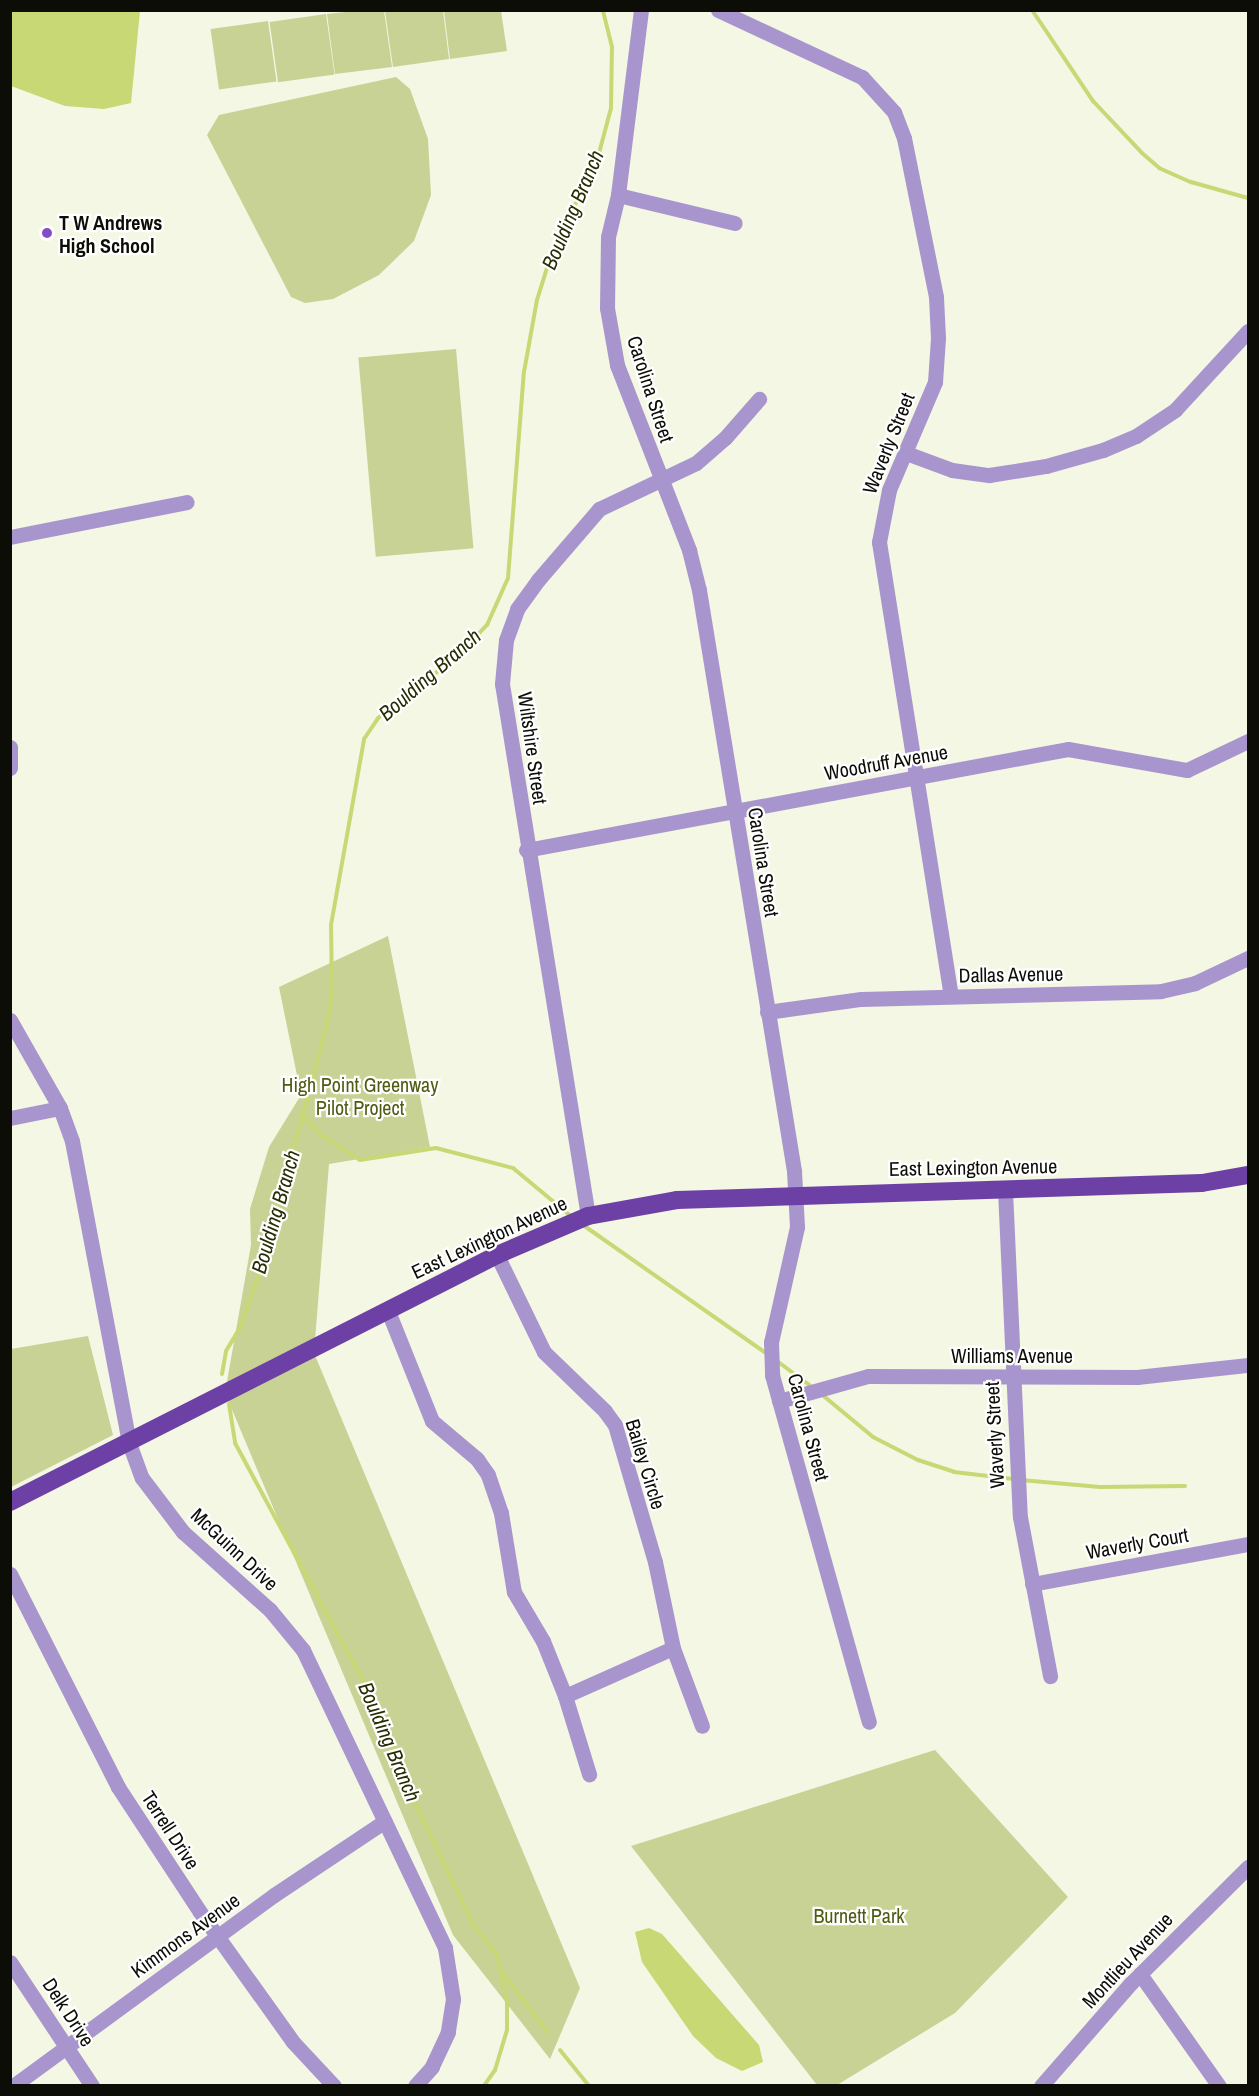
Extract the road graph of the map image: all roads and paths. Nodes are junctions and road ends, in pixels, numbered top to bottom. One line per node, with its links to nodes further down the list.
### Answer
1 (641, 10): 3 (street, Carolina Street)
2 (718, 10): 7 (street, Waverly Street)
3 (618, 195): 4 (street); 8 (street, Carolina Street)
4 (735, 223)
5 (1248, 331): 7 (street)
6 (759, 399): 8 (street, Wiltshire Street)
7 (906, 453): 14 (street, Waverly Street)
8 (661, 481): 15 (street, Carolina Street); 16 (street, Wiltshire Street)
9 (187, 502): 10 (street)
10 (10, 537)
11 (1248, 741): 14 (street, Woodruff Avenue)
12 (10, 747): 13 (street)
13 (10, 768)
14 (919, 778): 15 (street, Woodruff Avenue); 18 (street, Waverly Street)
15 (734, 811): 16 (street, Woodruff Avenue); 19 (street, Carolina Street)
16 (526, 850): 26 (street, Wiltshire Street)
17 (1248, 958): 18 (street, Dallas Avenue)
18 (951, 996): 19 (street, Dallas Avenue)
19 (767, 1012): 25 (street, Carolina Street)
20 (10, 1020): 21 (street, McGuinn Drive)
21 (60, 1108): 22 (street); 32 (street, McGuinn Drive)
22 (10, 1118)
23 (1248, 1175): 24 (main road, East Lexington Avenue)
24 (1005, 1190): 25 (main road, East Lexington Avenue); 30 (street, Waverly Street)
25 (796, 1194): 26 (main road, East Lexington Avenue); 31 (street, Carolina Street)
26 (588, 1216): 27 (main road, East Lexington Avenue)
27 (497, 1255): 28 (main road, East Lexington Avenue); 37 (street, Bailey Circle)
28 (388, 1311): 32 (main road, East Lexington Avenue); 39 (street)
29 (1248, 1365): 30 (street, Williams Avenue)
30 (1012, 1377): 31 (street, Williams Avenue); 36 (street, Waverly Street)
31 (779, 1401): 40 (street, Carolina Street)
32 (129, 1443): 33 (main road, East Lexington Avenue); 43 (street, McGuinn Drive)
33 (10, 1502)
34 (1248, 1544): 36 (street, Waverly Court)
35 (10, 1574): 45 (street, Terrell Drive)
36 (1032, 1584): 38 (street, Waverly Street)
37 (673, 1648): 39 (street); 41 (street, Bailey Circle)
38 (1050, 1676)
39 (565, 1696): 42 (street)
40 (869, 1722)
41 (702, 1726)
42 (589, 1774)
43 (384, 1821): 45 (street, Kimmons Avenue); 52 (street, McGuinn Drive)
44 (1248, 1867): 47 (street, Montlieu Avenue)
45 (218, 1937): 48 (street, Kimmons Avenue); 51 (street, Terrell Drive)
46 (10, 1962): 48 (street, Delk Drive)
47 (1140, 1974): 53 (street, Montlieu Avenue); 54 (street)
48 (66, 2048): 49 (street, Kimmons Avenue); 50 (street, Delk Drive)
49 (13, 2085)
50 (92, 2085)
51 (334, 2085)
52 (415, 2085)
53 (1041, 2085)
54 (1219, 2085)

